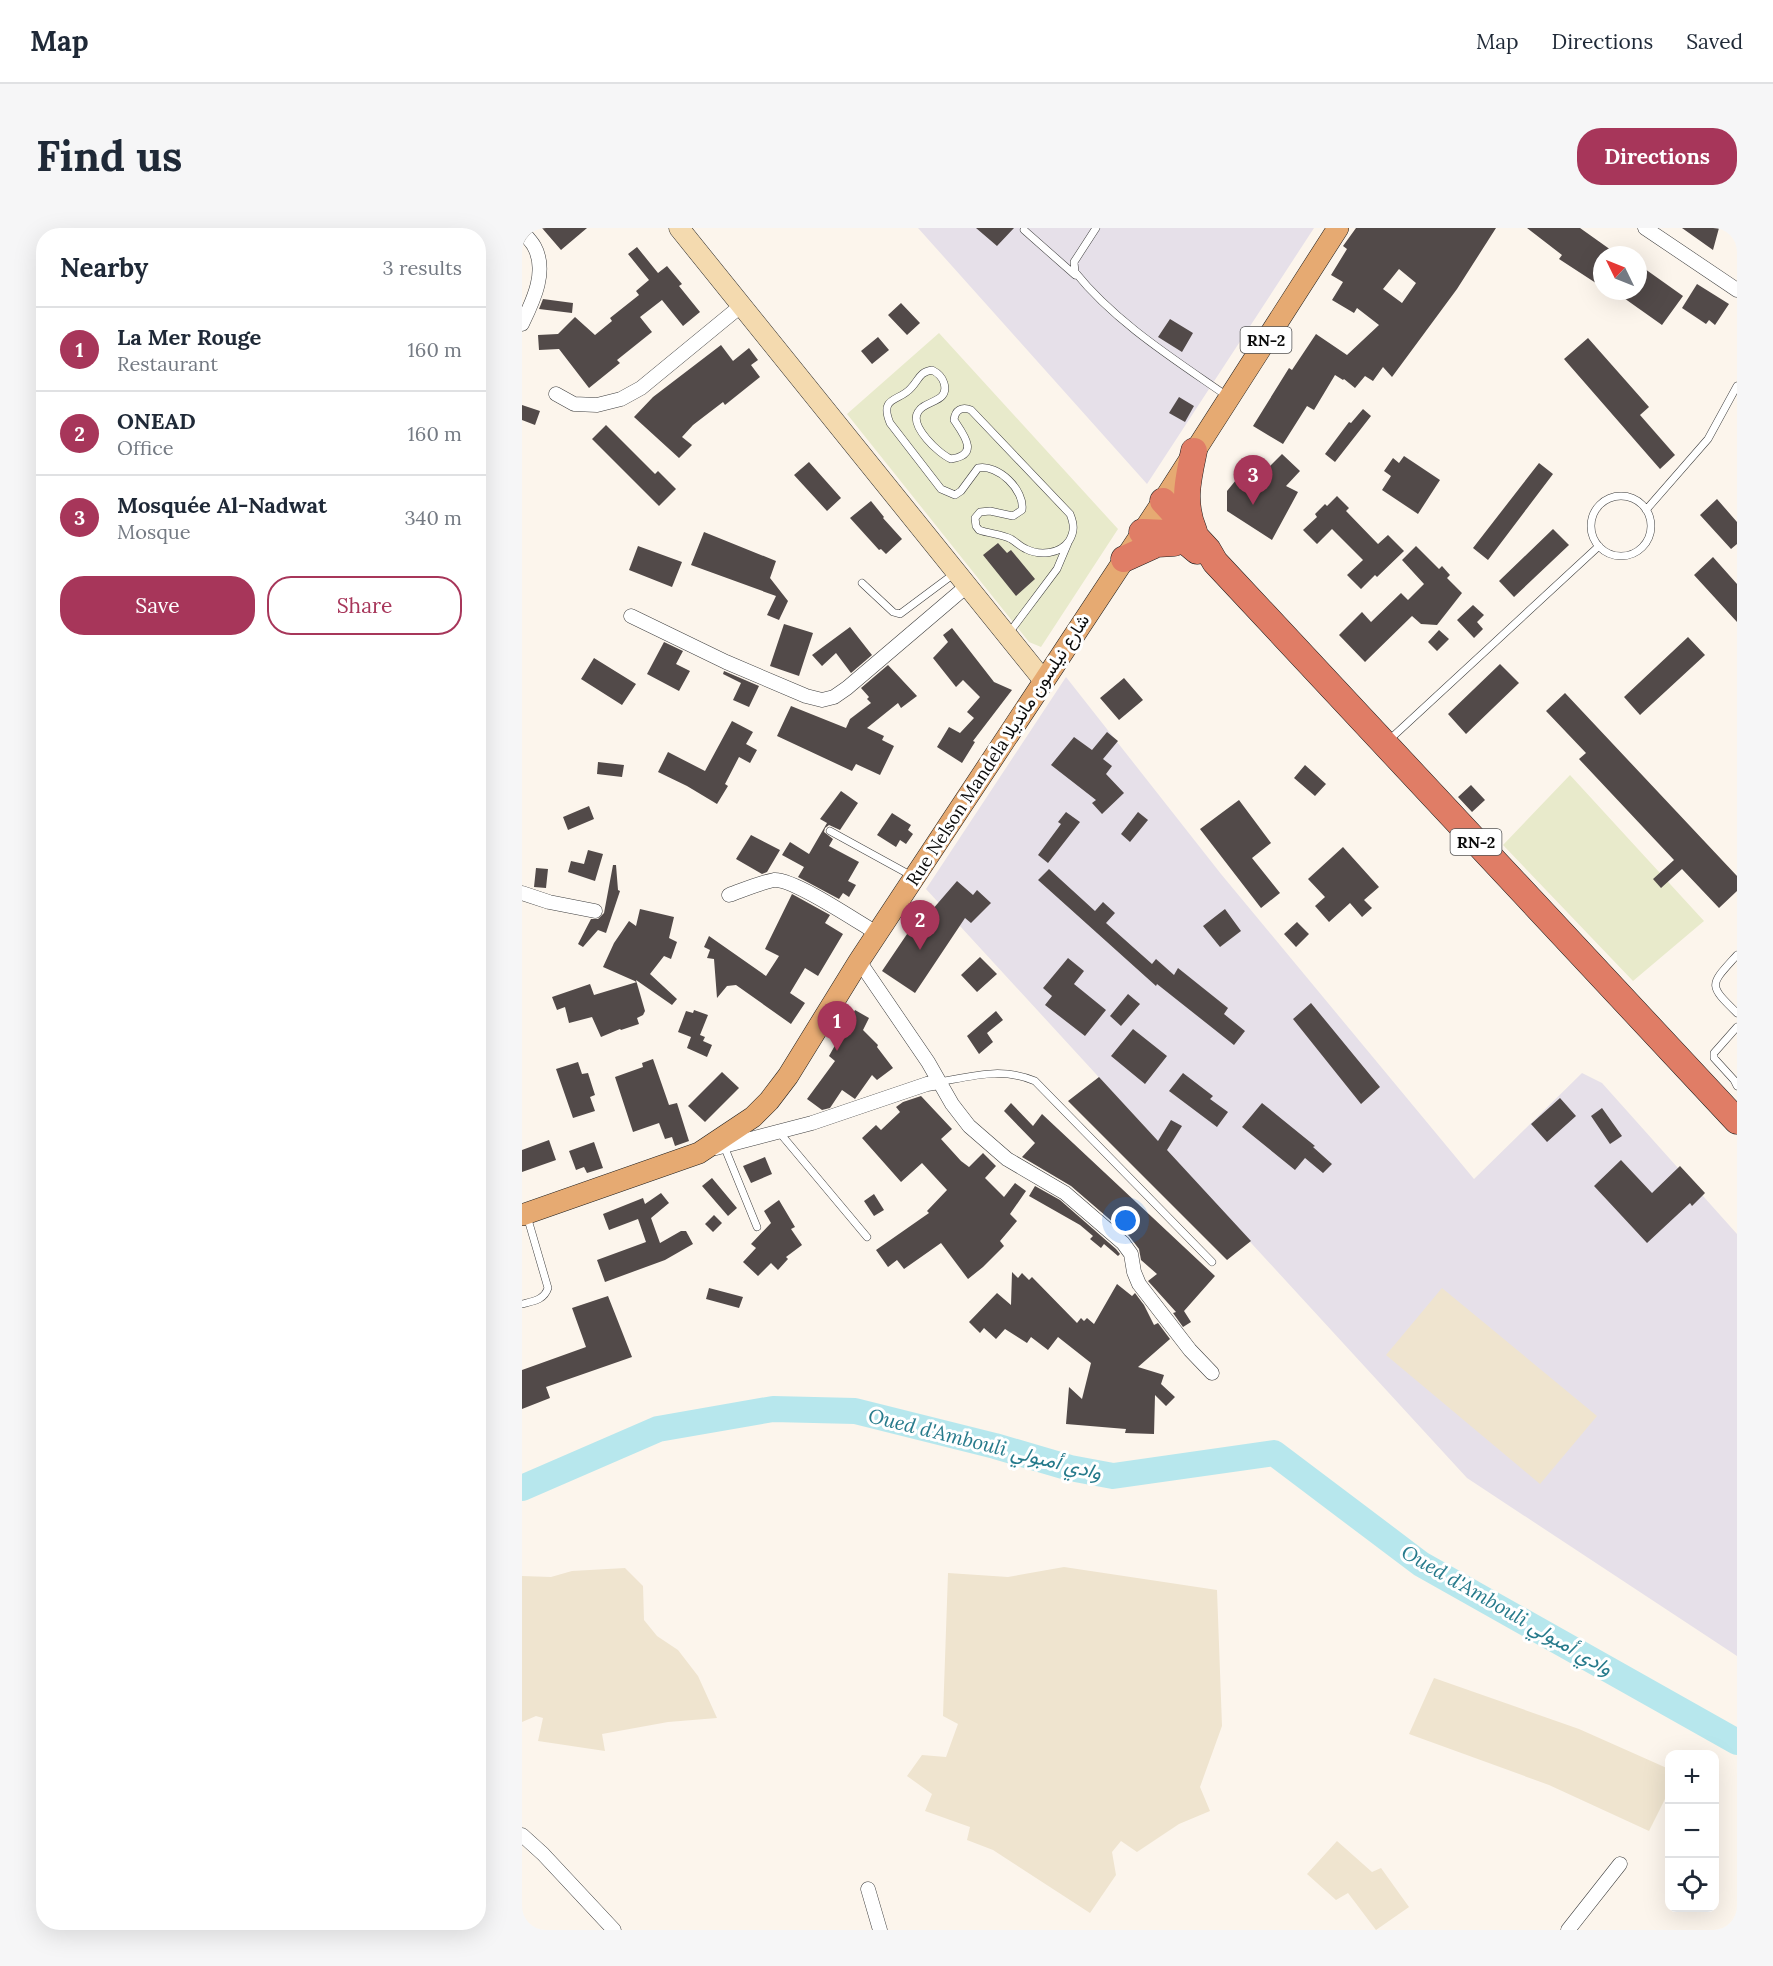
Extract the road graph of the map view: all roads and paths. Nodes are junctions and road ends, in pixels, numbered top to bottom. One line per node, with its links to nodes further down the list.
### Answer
1 (680, 228): 9 (street)
2 (1096, 228): 7 (lane)
3 (1338, 228): 13 (main road, Rue Nelson Mandela شارع نيلسون مانديلا / RN-2)
4 (1644, 228): 8 (street)
5 (1024, 230): 7 (lane)
6 (522, 231): 10 (street)
7 (1082, 280): 13 (lane)
8 (1737, 290)
9 (742, 305): 12 (street); 22 (street)
10 (522, 324)
11 (1737, 386): 16 (lane)
12 (556, 394)
13 (1229, 398): 14 (main road, Rue Nelson Mandela شارع نيلسون مانديلا / RN-2)
14 (1194, 451): 15 (main road, Rue Nelson Mandela شارع نيلسون مانديلا / RN-2); 20 (highway)
15 (1163, 501): 17 (main road, Rue Nelson Mandela شارع نيلسون مانديلا); 20 (highway, RN-2)
16 (1646, 510): 19 (lane); 19 (lane)
17 (1142, 532): 20 (highway, RN-2); 21 (main road, Rue Nelson Mandela شارع نيلسون مانديلا)
18 (1068, 543): 18 (lane); 25 (lane)
19 (1599, 546): 27 (lane)
20 (1203, 550): 21 (highway); 27 (highway, RN-2)
21 (1124, 559): 26 (main road, Rue Nelson Mandela شارع نيلسون مانديلا)
22 (962, 578): 23 (lane); 24 (street); 25 (street)
23 (862, 583)
24 (631, 616)
25 (1007, 634): 26 (street)
26 (1044, 681): 29 (main road, Rue Nelson Mandela شارع نيلسون مانديلا)
27 (1384, 745): 40 (highway, RN-2)
28 (830, 831): 29 (lane)
29 (914, 877): 33 (main road, Rue Nelson Mandela شارع نيلسون مانديلا)
30 (522, 893): 32 (street)
31 (729, 896): 33 (street)
32 (595, 911)
33 (878, 934): 35 (main road, Rue Nelson Mandela شارع نيلسون مانديلا)
34 (1737, 955): 36 (lane)
35 (860, 961): 38 (street); 43 (main road, Rue Nelson Mandela شارع نيلسون مانديلا)
36 (1737, 1013)
37 (1737, 1027): 39 (lane)
38 (939, 1082): 41 (street); 47 (lane); 49 (street)
39 (1737, 1086)
40 (1734, 1114)
41 (779, 1132): 42 (street); 46 (lane)
42 (724, 1146): 43 (street); 45 (lane)
43 (699, 1153): 44 (main road, Rue Nelson Mandela شارع نيلسون مانديلا)
44 (524, 1214): 48 (lane)
45 (757, 1227)
46 (867, 1237)
47 (1212, 1262)
48 (522, 1304)
49 (1212, 1373)
50 (522, 1835): 53 (street)
51 (1620, 1864): 55 (street)
52 (868, 1889): 54 (street)
53 (614, 1930)
54 (880, 1930)
55 (1568, 1930)

